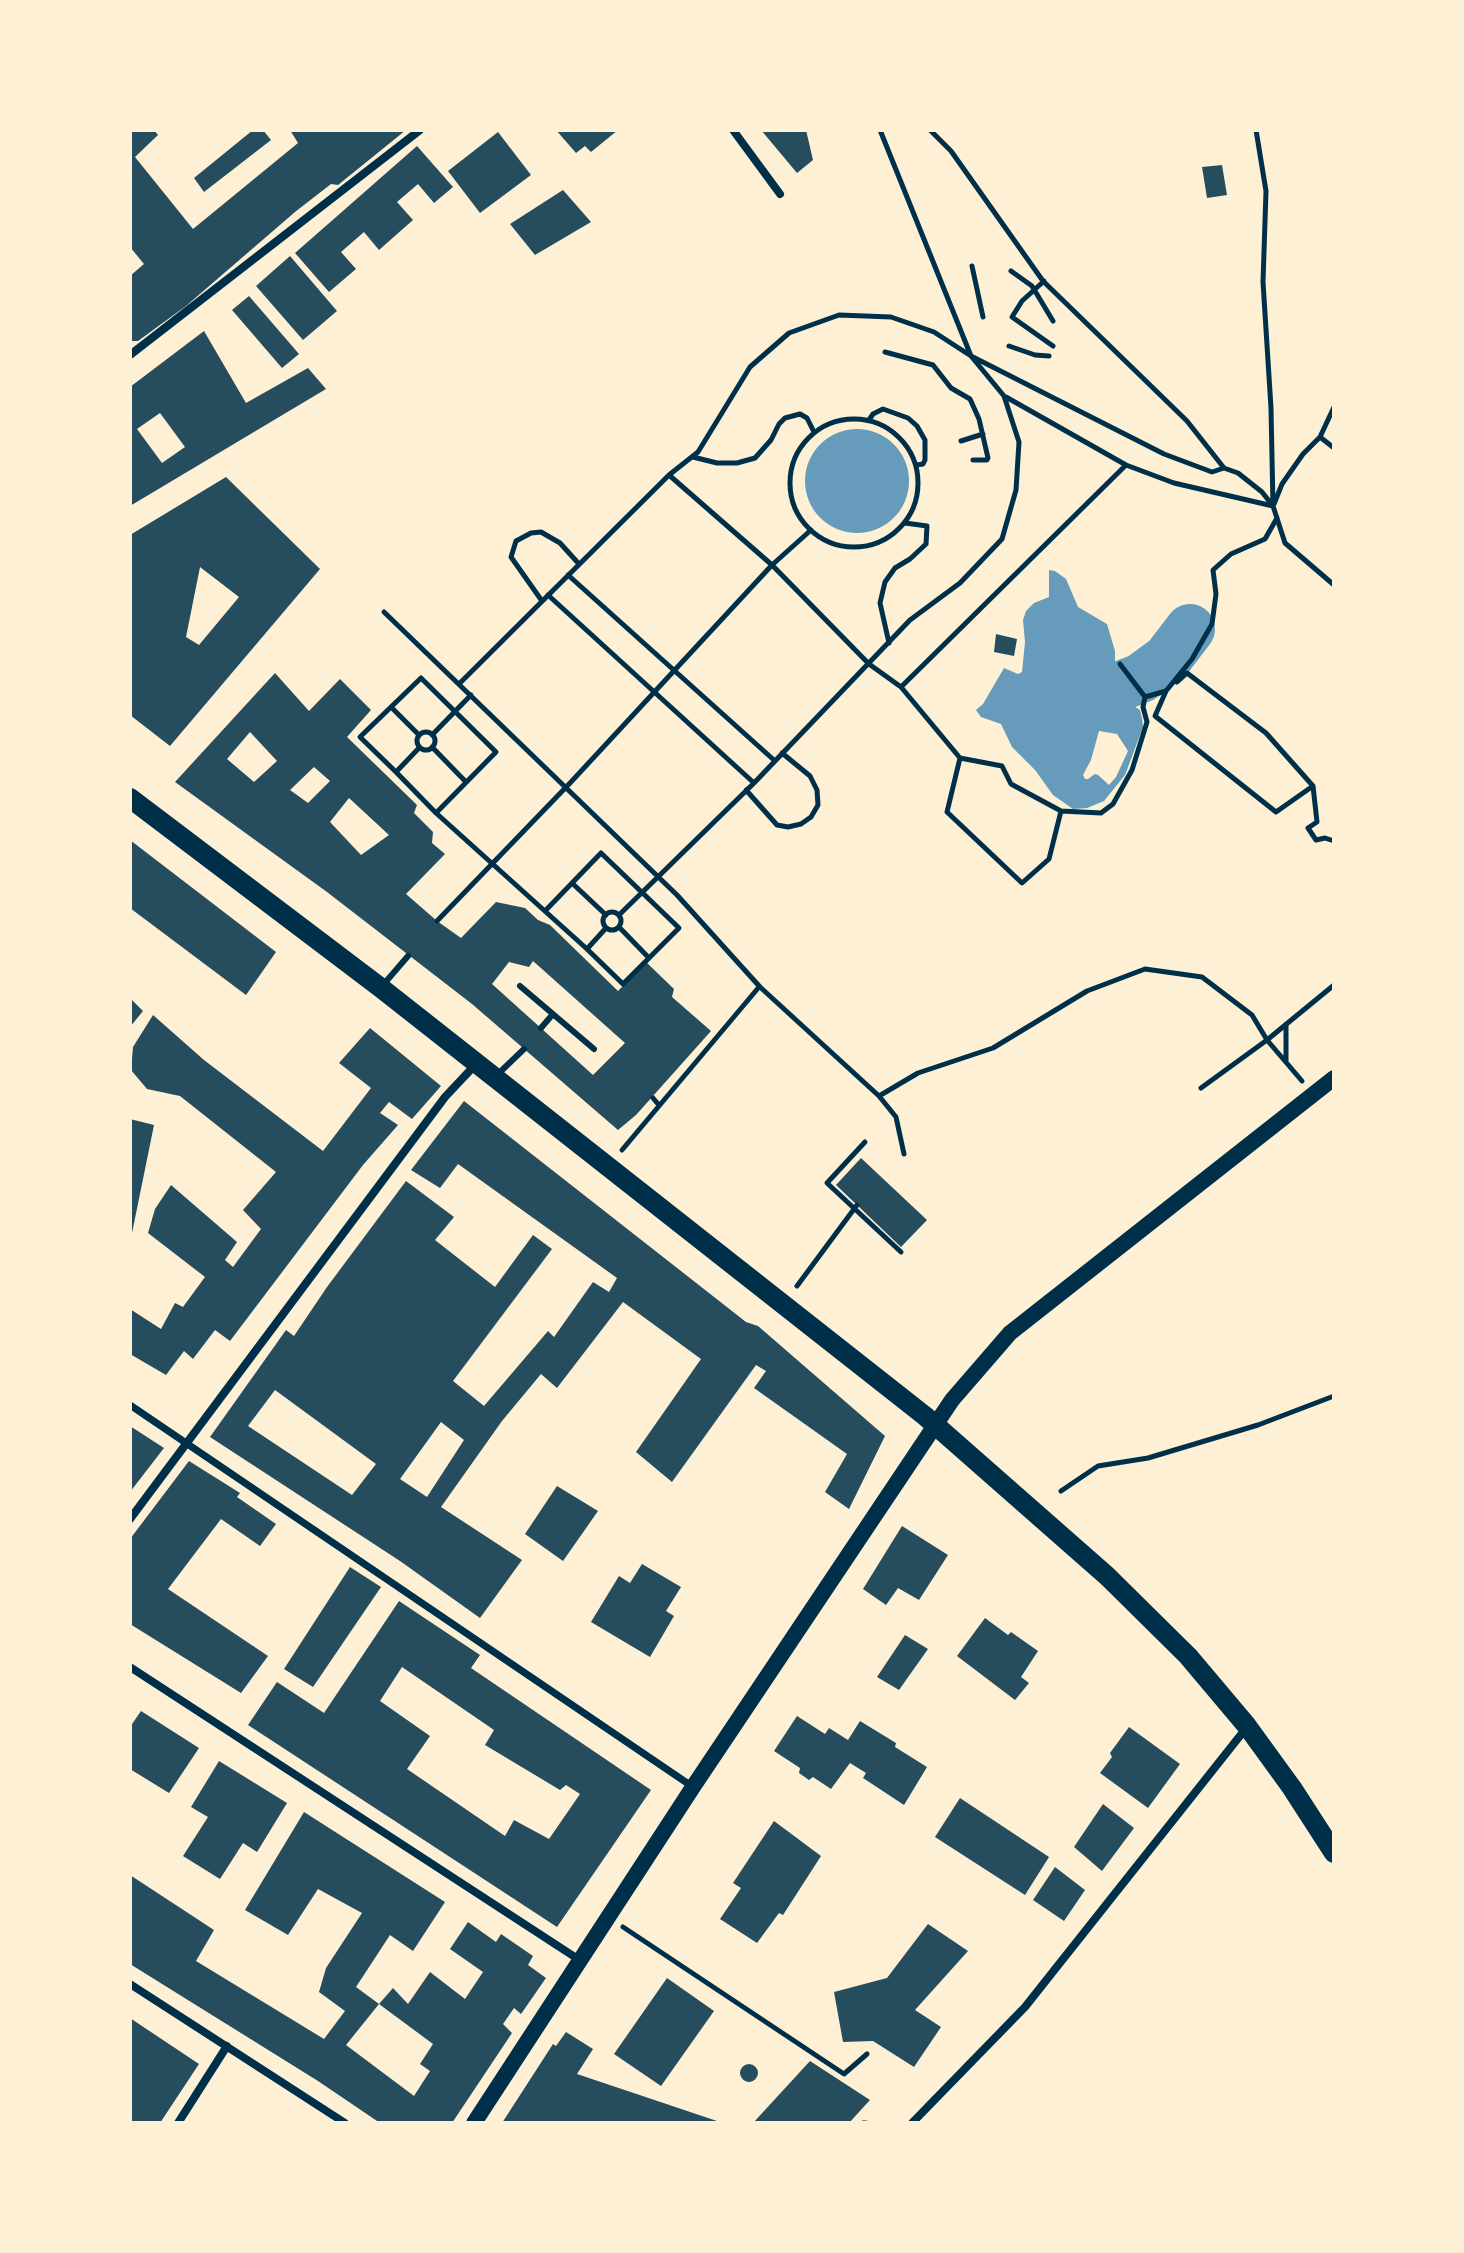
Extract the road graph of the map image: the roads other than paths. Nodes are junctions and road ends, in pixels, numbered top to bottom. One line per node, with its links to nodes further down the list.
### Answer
1 (420, 130): 4 (street)
2 (733, 130): 3 (street)
3 (780, 194)
4 (130, 355)
5 (130, 798): 9 (main road)
6 (130, 806): 14 (main road)
7 (408, 956): 9 (lane)
8 (520, 986): 10 (lane)
9 (381, 988): 14 (main road)
10 (553, 1014): 11 (lane); 13 (lane)
11 (541, 1028)
12 (524, 1049): 15 (lane)
13 (594, 1049)
14 (475, 1066): 15 (main road); 18 (main road); 19 (street)
15 (495, 1077): 18 (main road)
16 (1334, 1078): 18 (main road)
17 (130, 1405): 19 (street)
18 (936, 1427): 22 (main road); 23 (main road)
19 (188, 1443): 20 (street); 23 (street)
20 (130, 1519)
21 (130, 1667): 25 (street)
22 (1247, 1726): 24 (main road); 31 (street)
23 (693, 1787): 25 (main road)
24 (1334, 1852)
25 (581, 1961): 30 (main road)
26 (130, 1984): 27 (street)
27 (227, 2046): 28 (street); 29 (street)
28 (178, 2123)
29 (345, 2123)
30 (474, 2123)
31 (912, 2123)

